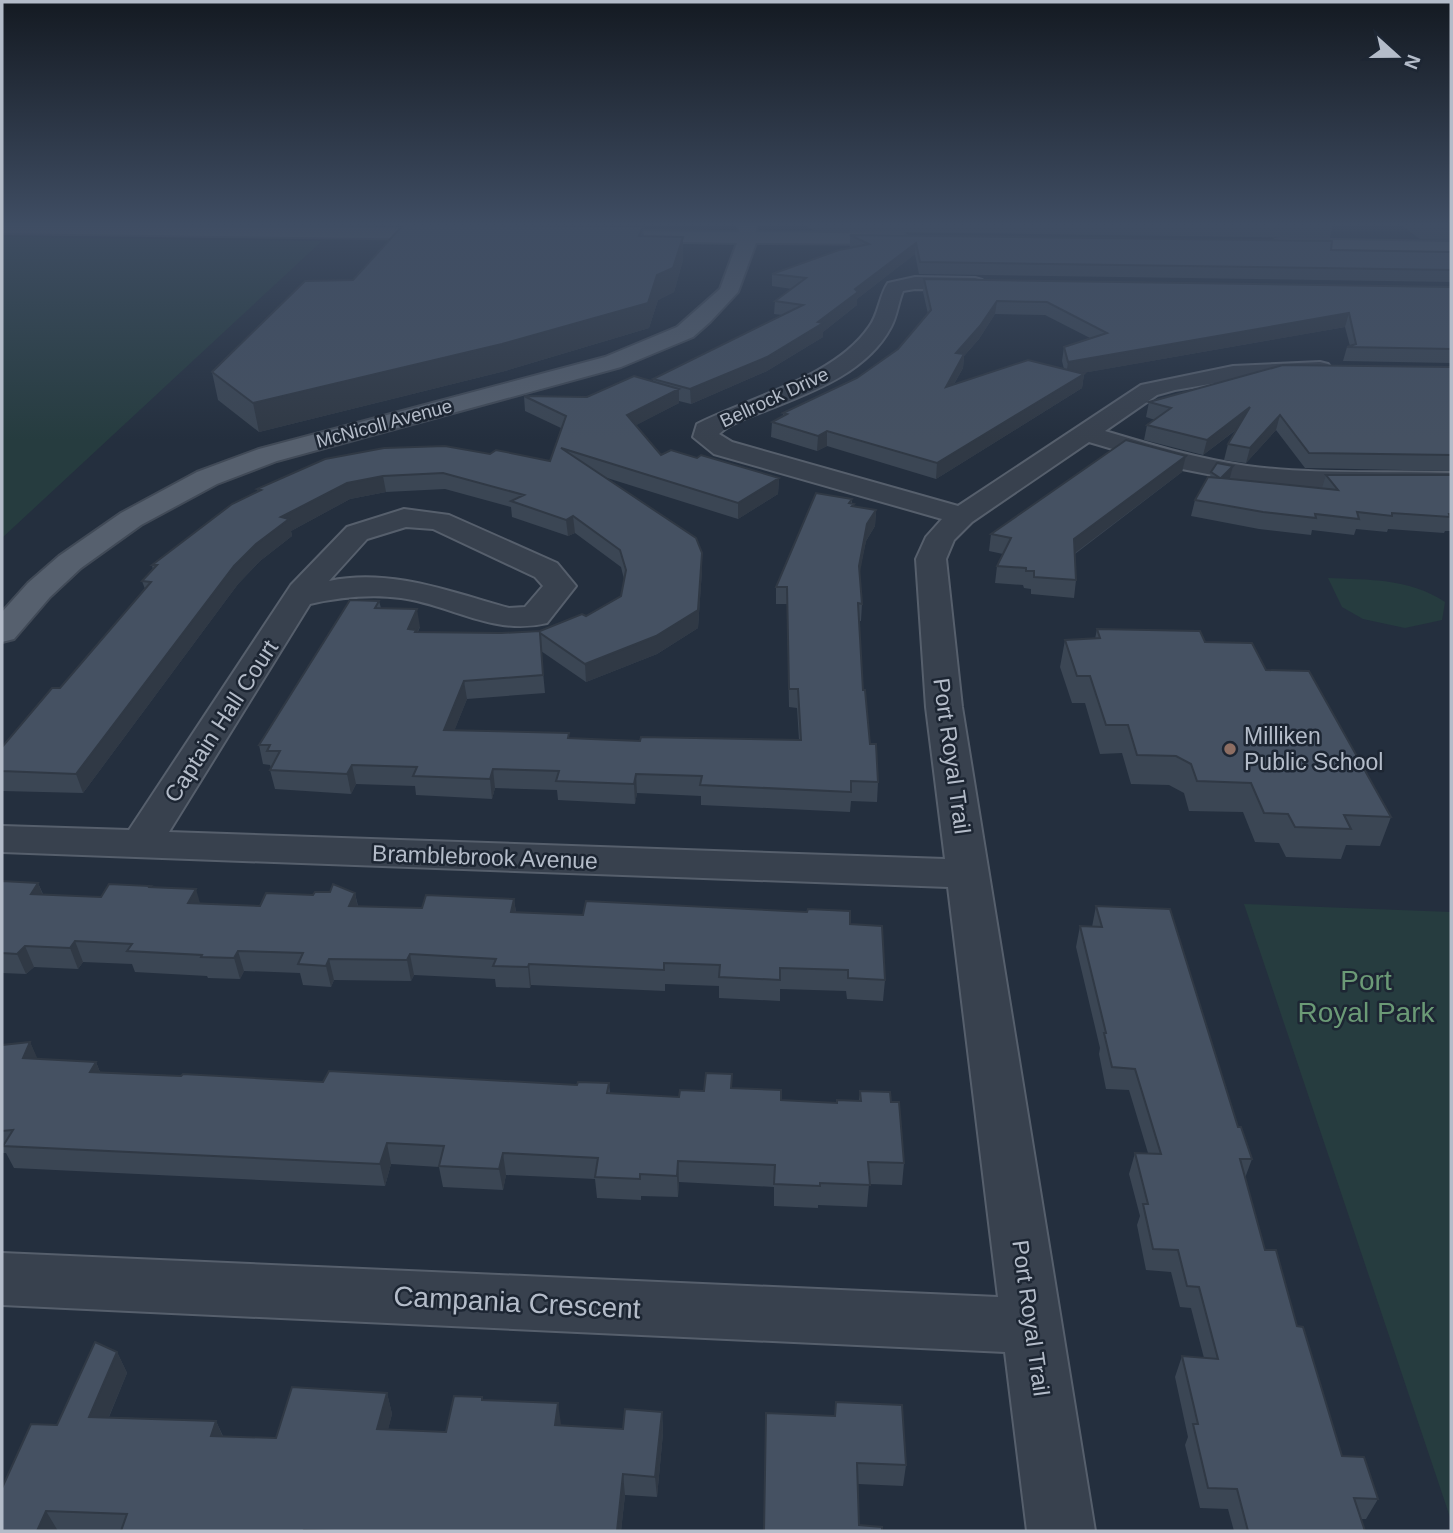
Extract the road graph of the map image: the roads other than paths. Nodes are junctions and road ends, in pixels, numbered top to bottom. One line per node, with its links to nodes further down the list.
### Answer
1 (724, 297): 8 (main road, McNicoll Avenue)
2 (890, 297): 6 (street, Bellrock Drive)
3 (1360, 370): 4 (street, Port Royal Trail)
4 (1086, 433): 5 (street); 6 (street, Port Royal Trail)
5 (1451, 481)
6 (962, 516): 11 (street, Port Royal Trail)
7 (300, 597): 7 (street, Captain Hall Court); 10 (street, Captain Hall Court)
8 (2, 632)
9 (2, 839): 10 (street, Bramblebrook Avenue)
10 (141, 844): 11 (street, Bramblebrook Avenue)
11 (968, 874): 13 (street, Port Royal Trail)
12 (2, 1279): 13 (street, Campania Crescent)
13 (1032, 1326): 14 (street, Port Royal Trail)
14 (1061, 1531)

